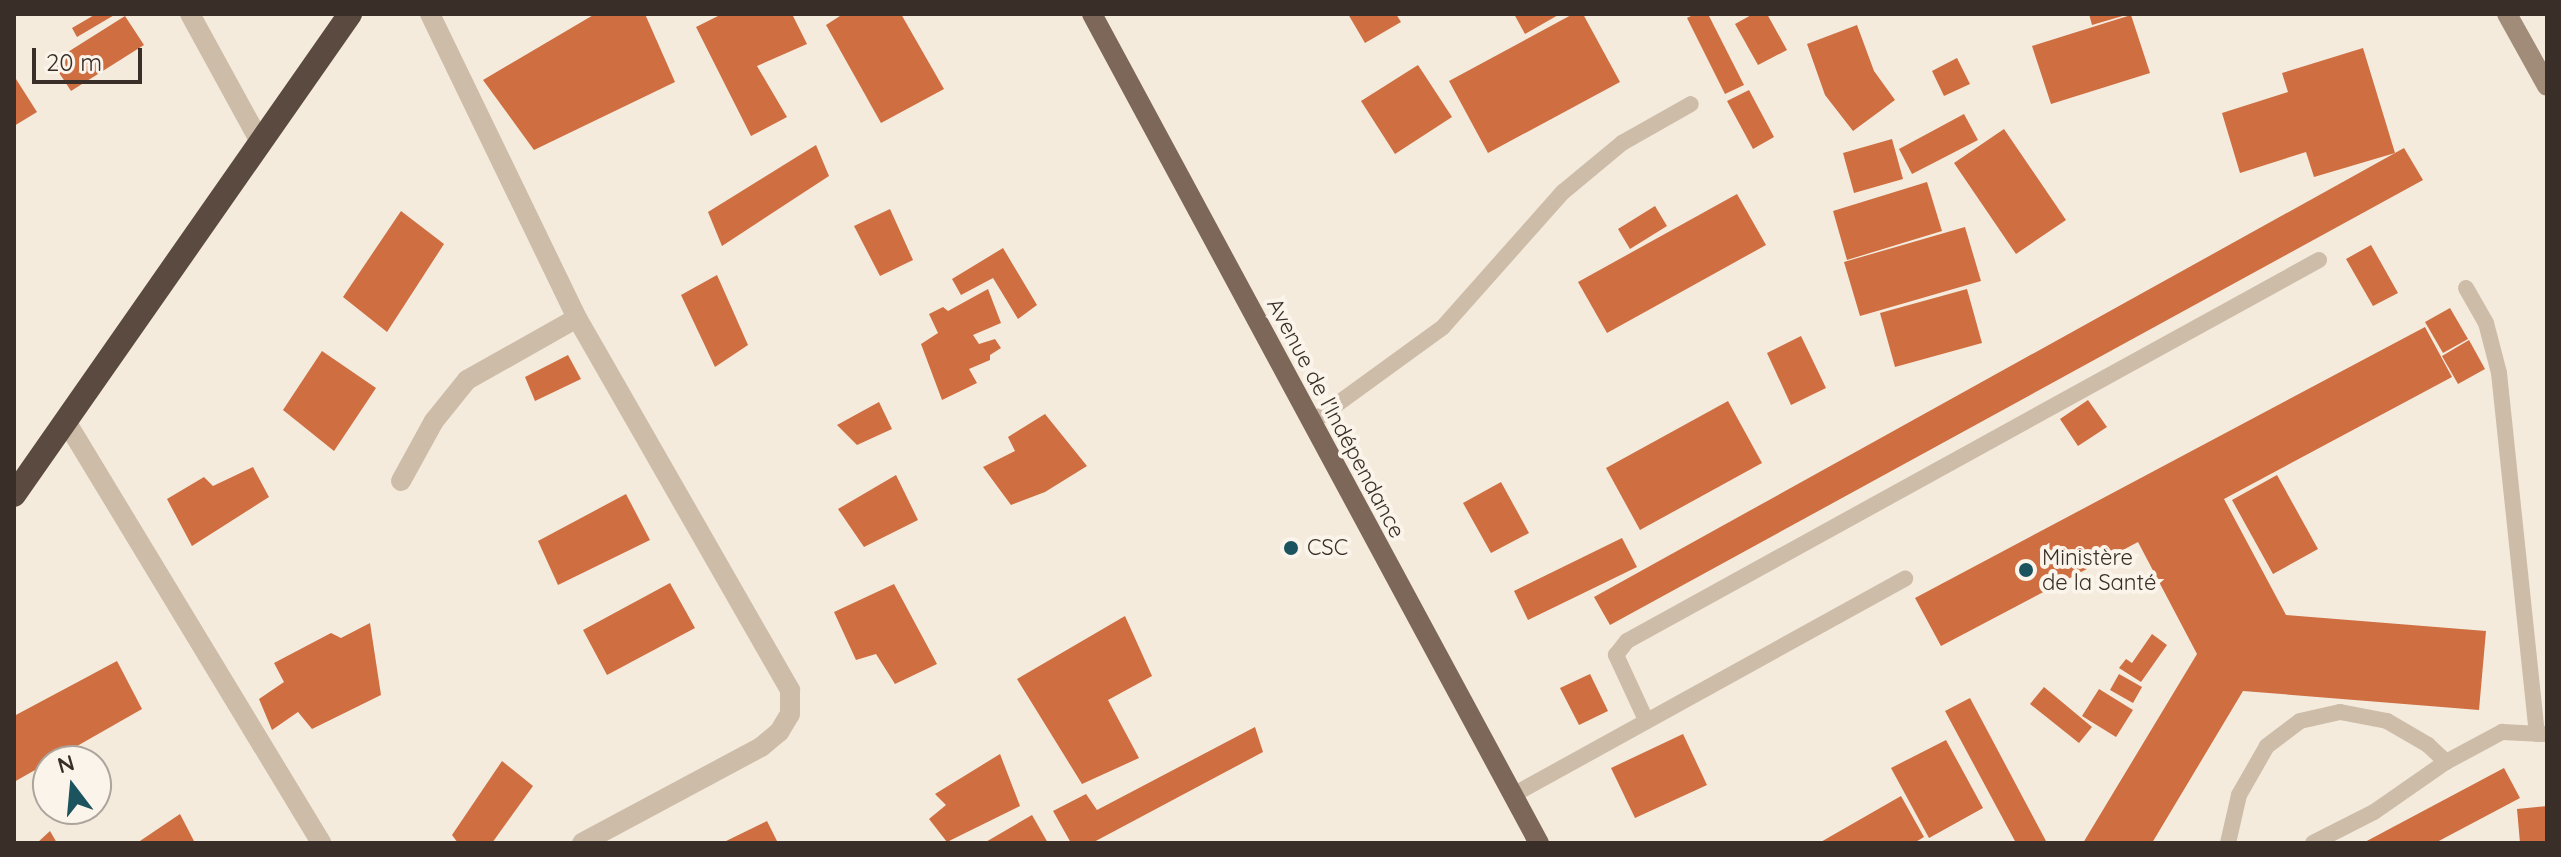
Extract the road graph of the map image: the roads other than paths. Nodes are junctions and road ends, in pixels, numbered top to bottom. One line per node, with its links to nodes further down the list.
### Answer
1 (190, 14): 8 (street)
2 (350, 14): 8 (highway)
3 (430, 14): 11 (street)
4 (1092, 14): 13 (main road, Avenue de l'Indépendance)
5 (2507, 14): 6 (main road)
6 (2547, 86)
7 (1691, 104): 13 (lane)
8 (259, 140): 12 (highway)
9 (2319, 260): 17 (lane)
10 (2466, 288): 18 (lane)
11 (577, 318): 14 (street); 22 (street)
12 (67, 423): 15 (highway); 21 (street)
13 (1311, 423): 20 (main road, Avenue de l'Indépendance)
14 (401, 481)
15 (14, 495)
16 (1905, 579): 17 (lane)
17 (1646, 720): 20 (lane)
18 (2542, 734): 19 (lane)
19 (2446, 762): 24 (lane); 25 (lane)
20 (1513, 795): 23 (main road, Avenue de l'Indépendance)
21 (321, 843)
22 (582, 843)
23 (1539, 843)
24 (2228, 843)
25 (2313, 843)

